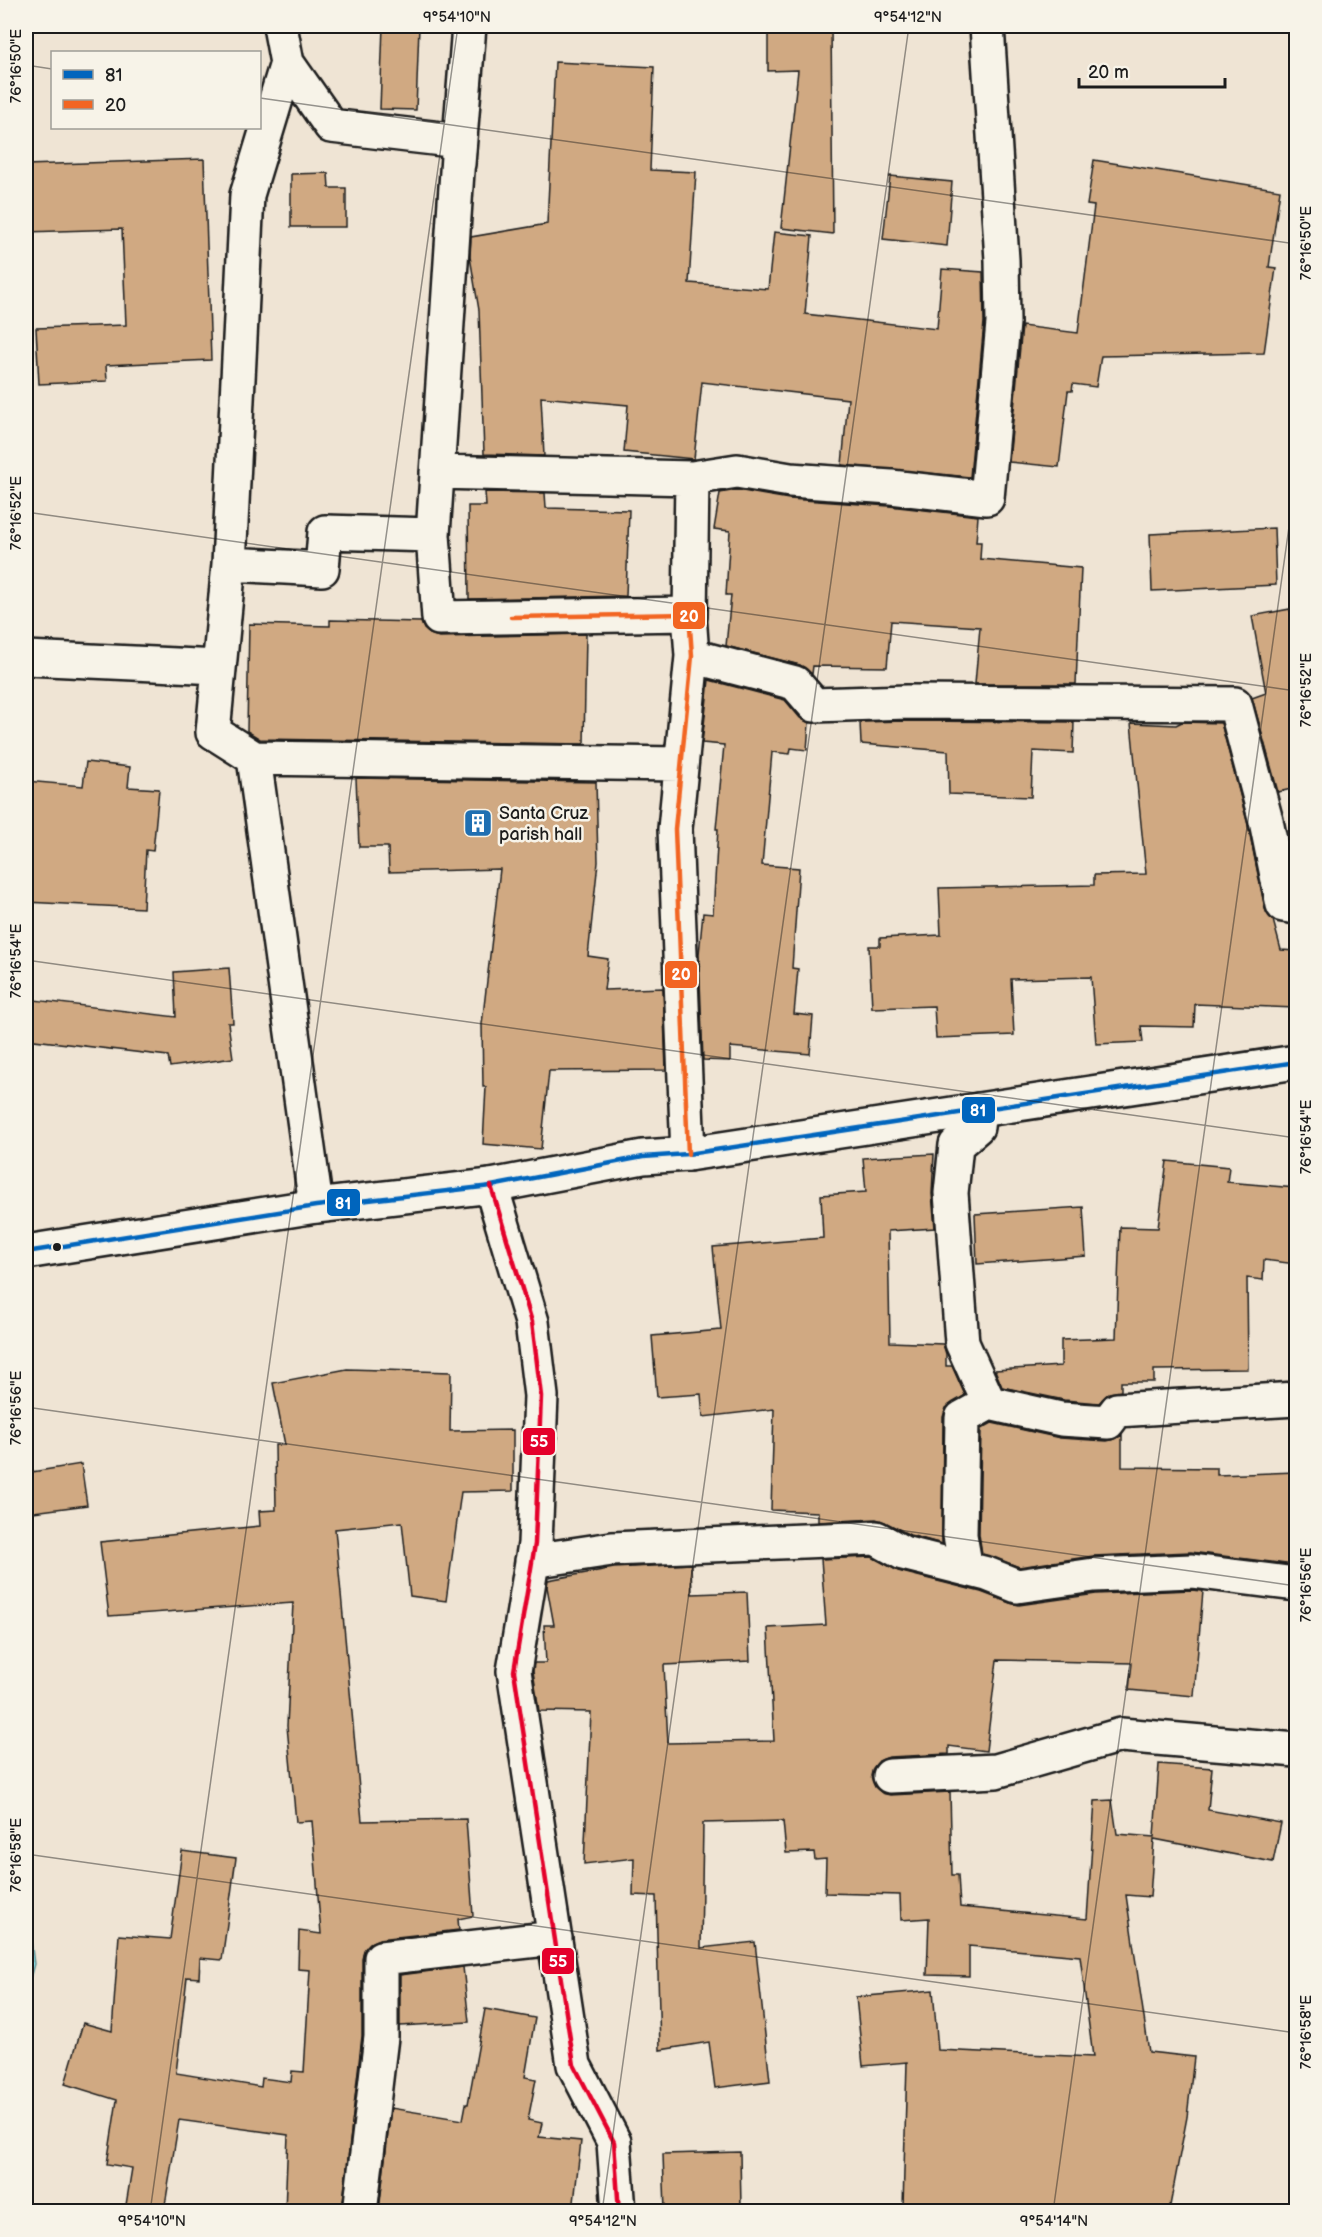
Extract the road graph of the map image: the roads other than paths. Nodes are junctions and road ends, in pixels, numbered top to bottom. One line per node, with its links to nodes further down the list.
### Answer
1 (280, 26): 4 (street)
2 (469, 26): 5 (street)
3 (987, 26): 7 (street)
4 (287, 63): 5 (street); 9 (street)
5 (457, 174): 6 (street)
6 (437, 472): 7 (street); 8 (street)
7 (692, 478): 10 (street)
8 (433, 535): 9 (street); 10 (street)
9 (229, 564): 13 (street)
10 (690, 617): 11 (street)
11 (692, 656): 15 (street); 16 (street)
12 (26, 658): 13 (street)
13 (219, 668): 14 (street)
14 (254, 758): 15 (street); 21 (street)
15 (680, 764): 19 (street)
16 (1296, 907)
17 (1296, 1062): 18 (street)
18 (980, 1110): 19 (street); 24 (street)
19 (687, 1154): 20 (street)
20 (491, 1186): 21 (street); 25 (street)
21 (316, 1206): 22 (street)
22 (26, 1252)
23 (1296, 1399): 24 (street)
24 (989, 1403): 26 (street)
25 (532, 1561): 26 (street); 30 (street)
26 (966, 1569): 27 (street)
27 (1296, 1584)
28 (1296, 1750): 29 (street)
29 (890, 1776)
30 (555, 1938): 31 (street); 32 (street)
31 (360, 2211)
32 (619, 2211)

